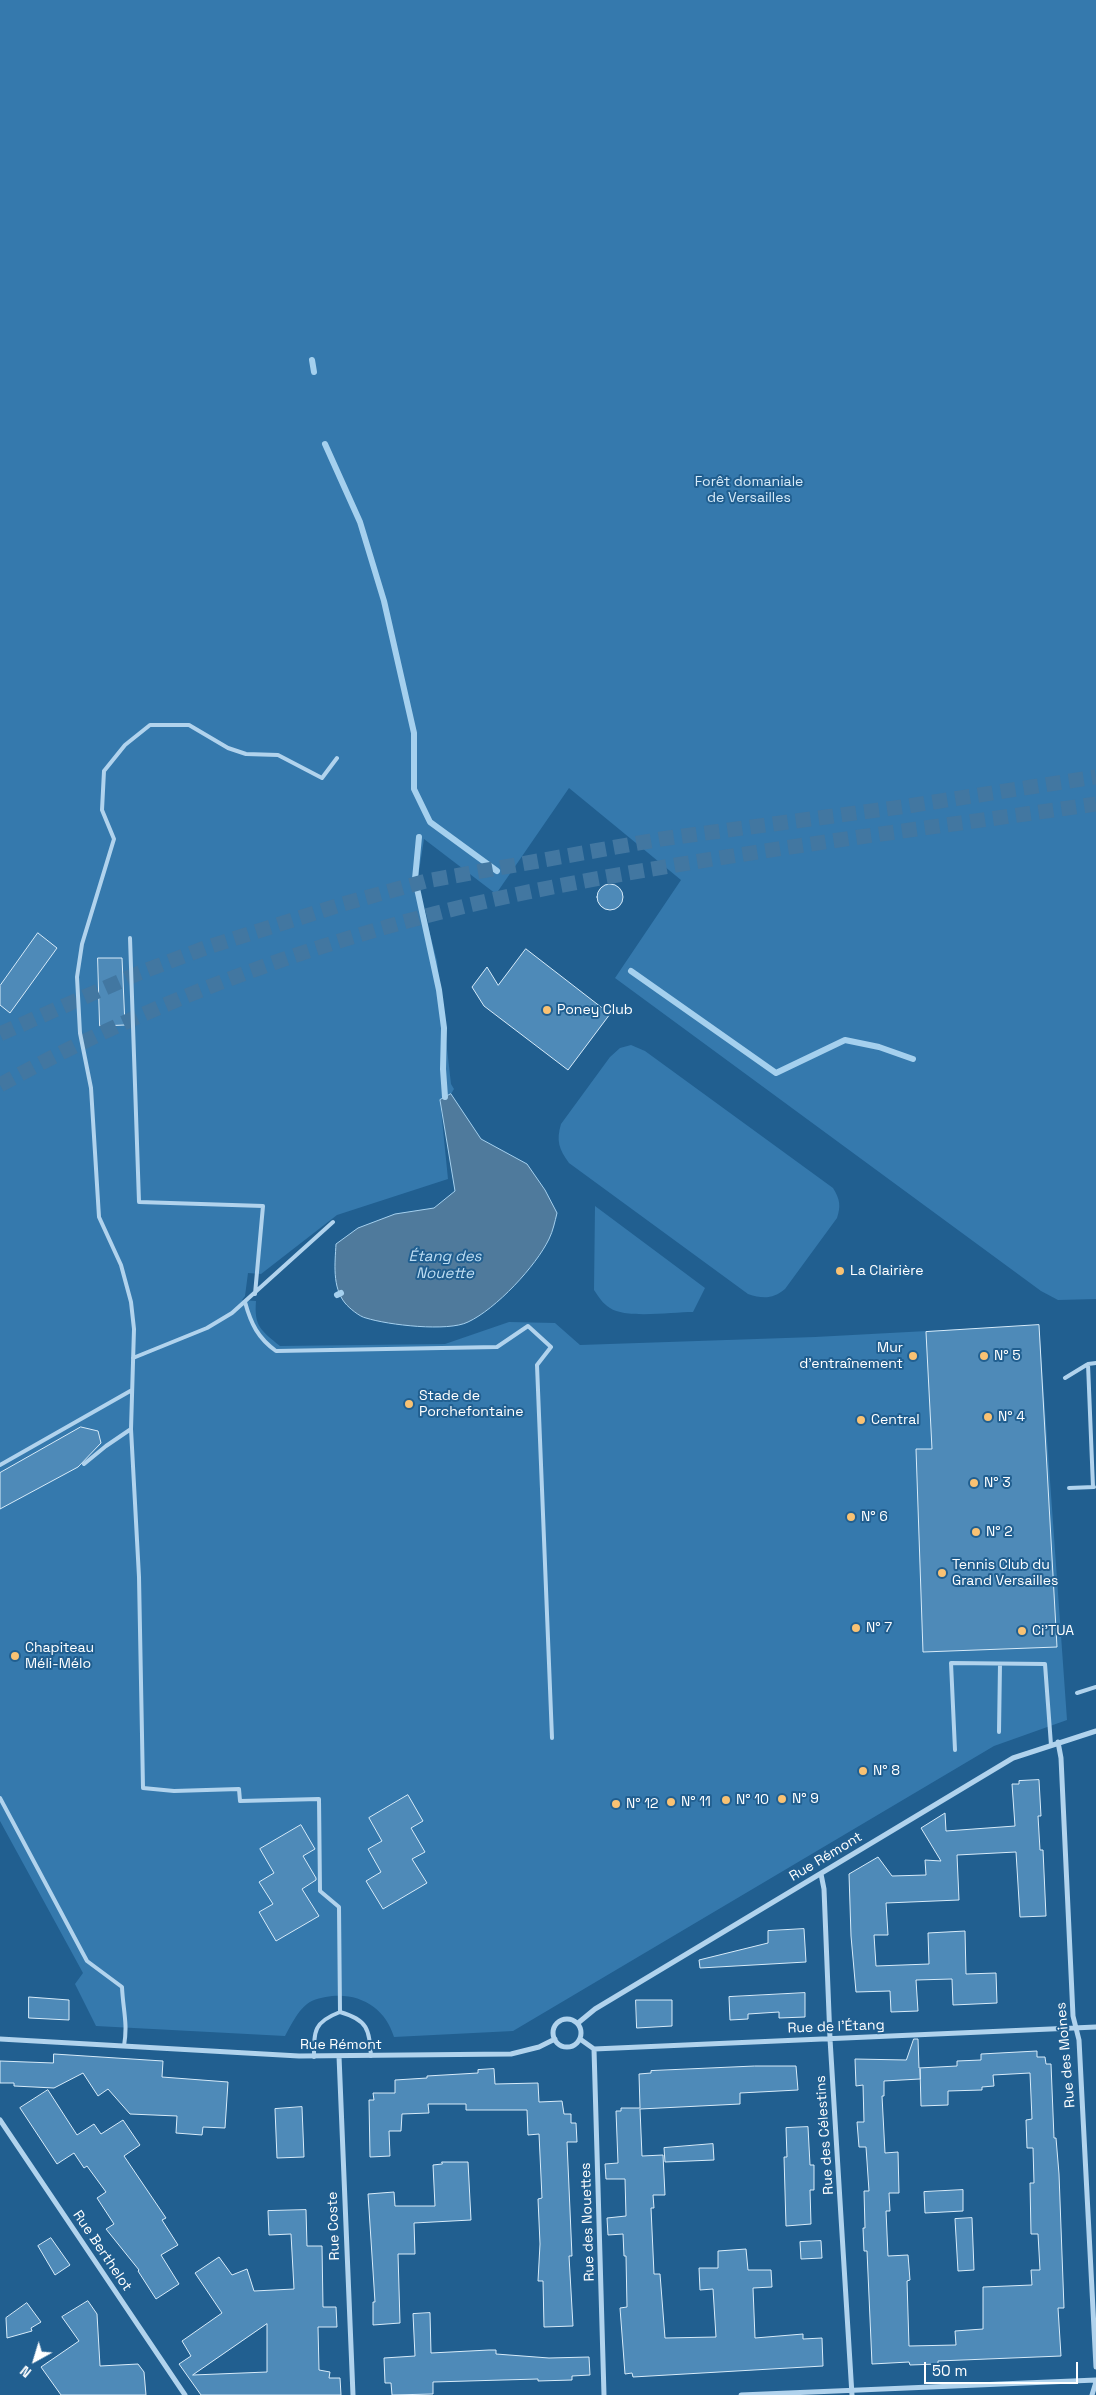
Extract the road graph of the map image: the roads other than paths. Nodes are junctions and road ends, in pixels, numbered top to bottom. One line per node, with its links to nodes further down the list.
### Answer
1 (337, 758): 6 (lane)
2 (130, 938): 4 (lane)
3 (333, 1222): 4 (lane)
4 (255, 1294): 5 (lane)
5 (245, 1302): 6 (lane); 21 (lane)
6 (132, 1358): 10 (lane)
7 (1096, 1363): 8 (lane)
8 (1088, 1364): 9 (lane); 14 (lane)
9 (1065, 1378)
10 (132, 1390): 11 (lane); 13 (lane)
11 (132, 1429): 12 (lane); 27 (lane)
12 (84, 1464)
13 (0, 1465)
14 (1095, 1487): 15 (lane)
15 (1069, 1488)
16 (1000, 1664): 20 (lane); 23 (lane); 24 (lane)
17 (1096, 1687): 18 (lane)
18 (1077, 1693)
19 (1096, 1731): 22 (street, Rue Rémont)
20 (999, 1732)
21 (552, 1738)
22 (1058, 1742): 23 (street, Rue Rémont); 30 (street, Rue des Moines)
23 (1051, 1745): 26 (street, Rue Rémont)
24 (955, 1750)
25 (0, 1798): 35 (lane)
26 (821, 1874): 28 (street, Rue Rémont); 34 (street, Rue des Célestins)
27 (340, 2012): 38 (lane); 39 (lane)
28 (578, 2024): 32 (street); 33 (street)
29 (1096, 2027): 30 (street, Rue de l'Étang)
30 (1076, 2028): 34 (street, Rue de l'Étang); 41 (street, Rue des Moines)
31 (0, 2039): 35 (street, Rue Rémont)
32 (555, 2039): 33 (street); 38 (street, Rue Rémont)
33 (580, 2039): 36 (street)
34 (830, 2039): 36 (street, Rue de l'Étang); 43 (street, Rue des Célestins)
35 (124, 2046): 39 (street, Rue Rémont)
36 (594, 2049): 46 (street, Rue des Nouettes)
37 (340, 2056): 38 (street, Rue Rémont); 39 (street, Rue Rémont); 45 (street, Rue Coste)
38 (371, 2056)
39 (314, 2057)
40 (0, 2120): 44 (street, Rue Berthelot)
41 (1096, 2367)
42 (1096, 2381): 43 (street); 48 (street)
43 (852, 2392): 47 (street)
44 (185, 2395)
45 (352, 2395)
46 (604, 2395)
47 (742, 2395)
48 (1092, 2395)

